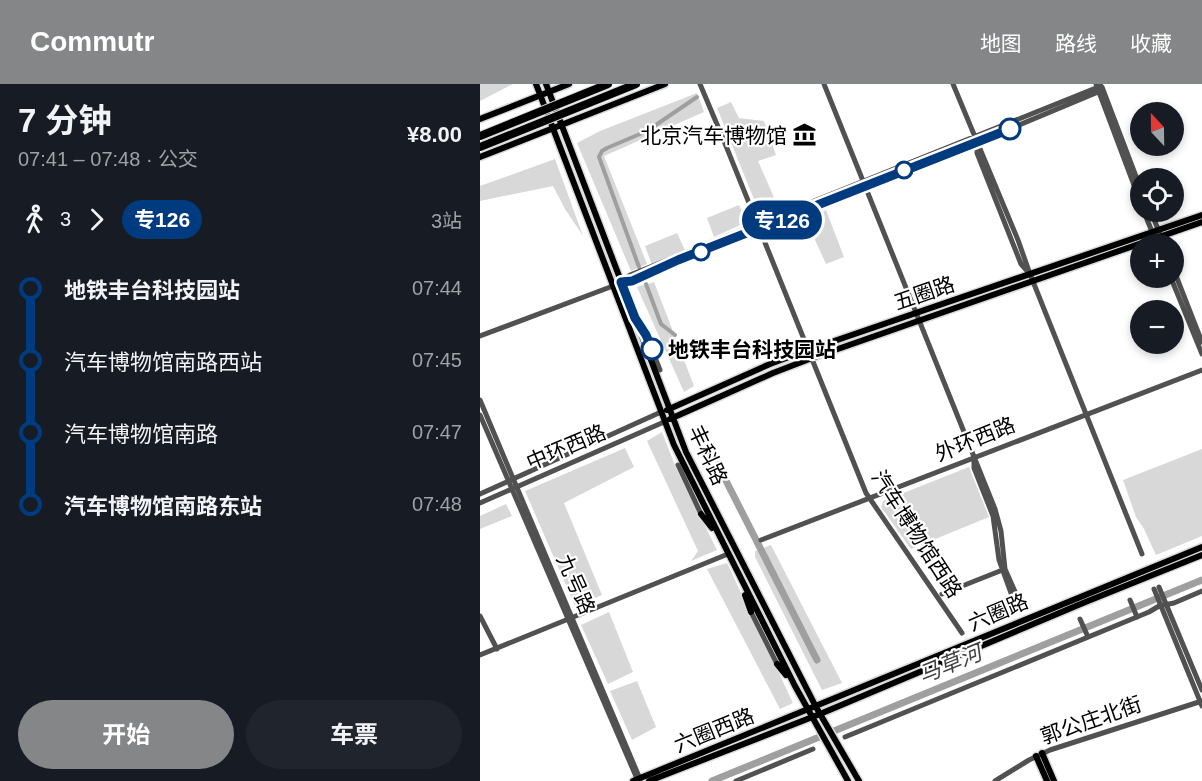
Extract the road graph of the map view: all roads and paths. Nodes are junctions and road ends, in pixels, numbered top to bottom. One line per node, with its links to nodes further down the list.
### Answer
1 (536, 84): 12 (main road, 丰科路)
2 (546, 84): 11 (main road, 丰科路)
3 (569, 84): 11 (main road)
4 (608, 84): 16 (highway, bridge)
5 (636, 84): 18 (highway, bridge)
6 (665, 84): 14 (main road)
7 (700, 84): 25 (street, 汽车博物馆西路)
8 (824, 84): 22 (street)
9 (953, 84): 17 (street)
10 (1100, 87): 17 (street); 20 (street); 21 (street)
11 (549, 92): 12 (main road); 14 (main road, 丰科路)
12 (540, 95): 13 (main road); 15 (main road, 丰科路)
13 (480, 119)
14 (562, 126): 15 (main road); 31 (main road, 丰科路)
15 (553, 129): 19 (main road); 33 (main road, 丰科路)
16 (480, 136)
17 (975, 140): 22 (street); 30 (street)
18 (480, 147)
19 (480, 157)
20 (1132, 168)
21 (1130, 172)
22 (865, 183): 25 (street); 36 (street)
23 (1202, 215): 26 (main road, 五圈路)
24 (1202, 222): 27 (main road, 五圈路)
25 (759, 226): 31 (street); 42 (street, 汽车博物馆西路)
26 (1160, 234)
27 (1163, 234)
28 (1130, 244): 30 (main road, 五圈路)
29 (1130, 246): 32 (main road, 五圈路)
30 (1030, 274): 32 (street); 36 (main road, 五圈路)
31 (621, 282): 37 (main road, 丰科路)
32 (1033, 282): 38 (main road, 五圈路); 51 (street)
33 (612, 286): 40 (street); 50 (main road, 丰科路)
34 (1175, 288): 43 (street)
35 (1181, 288): 41 (street)
36 (917, 312): 38 (street); 42 (main road, 五圈路)
37 (635, 318): 39 (main road); 47 (main road, 丰科路)
38 (920, 320): 44 (main road, 五圈路); 56 (street)
39 (646, 335): 45 (street)
40 (480, 336)
41 (1202, 342)
42 (808, 350): 44 (street, 汽车博物馆西路); 49 (main road, 五圈路)
43 (1202, 354)
44 (812, 358): 53 (main road, 五圈路); 61 (street, 汽车博物馆西路)
45 (660, 370): 47 (main road)
46 (1202, 370): 51 (street, 外环西路)
47 (663, 391): 49 (main road, 丰科路)
48 (480, 400): 58 (street, 九号路)
49 (670, 409): 50 (main road, 五圈路); 53 (main road, 丰科路)
50 (661, 412): 54 (main road, 丰科路); 58 (street, 中环西路)
51 (1086, 413): 56 (street, 外环西路); 68 (street)
52 (480, 415): 58 (street, 九号路)
53 (673, 418): 54 (main road, 五圈路); 90 (main road, 丰科路)
54 (664, 422): 55 (main road, 丰科路); 59 (street, 中环西路)
55 (674, 445): 57 (main road); 64 (main road, 丰科路)
56 (975, 457): 61 (street, 外环西路); 70 (street)
57 (678, 465): 63 (street, 丰科路)
58 (510, 480): 59 (street, 九号路); 60 (street, 中环西路)
59 (513, 488): 62 (street, 中环西路); 81 (street, 九号路)
60 (480, 494)
61 (869, 498): 65 (street, 外环西路); 82 (street, 汽车博物馆西路)
62 (480, 503)
63 (701, 514): 64 (main road)
64 (718, 535): 67 (main road, 丰科路)
65 (761, 540)
66 (1202, 547): 90 (main road, 六圈路)
67 (728, 554): 71 (main road, 丰科路); 81 (street)
68 (1142, 554)
69 (1202, 555): 92 (main road, 六圈路)
70 (1004, 569): 70 (street); 74 (street)
71 (742, 583): 77 (main road); 87 (main road, 丰科路)
72 (1157, 588): 76 (street, bridge)
73 (1202, 591): 79 (street)
74 (942, 594)
75 (1130, 600): 79 (street, bridge)
76 (1163, 605): 88 (street); 89 (street)
77 (751, 612): 86 (street)
78 (480, 616): 84 (street)
79 (1137, 617): 83 (street)
80 (1080, 619): 83 (street)
81 (570, 620): 84 (street); 96 (street, 九号路)
82 (962, 633)
83 (1088, 637): 93 (street)
84 (496, 649): 85 (street)
85 (480, 655)
86 (777, 664): 87 (main road)
87 (795, 686): 91 (main road, 丰科路)
88 (1202, 690)
89 (1201, 702): 95 (street, 郭公庄北街)
90 (816, 707): 91 (main road, 六圈路); 92 (main road, 丰科路)
91 (810, 713): 92 (main road, 六圈路); 96 (main road, 六圈西路); 97 (main road, 六圈西路); 99 (main road, 丰科路)
92 (820, 714): 100 (main road, 丰科路)
93 (845, 737)
94 (813, 749): 98 (street)
95 (1039, 755): 101 (street, 郭公庄北街); 102 (main road); 103 (main road)
96 (638, 780)
97 (649, 781)
98 (736, 781)
99 (848, 781)
100 (859, 781)
101 (995, 781)
102 (1047, 781)
103 (1054, 781)

